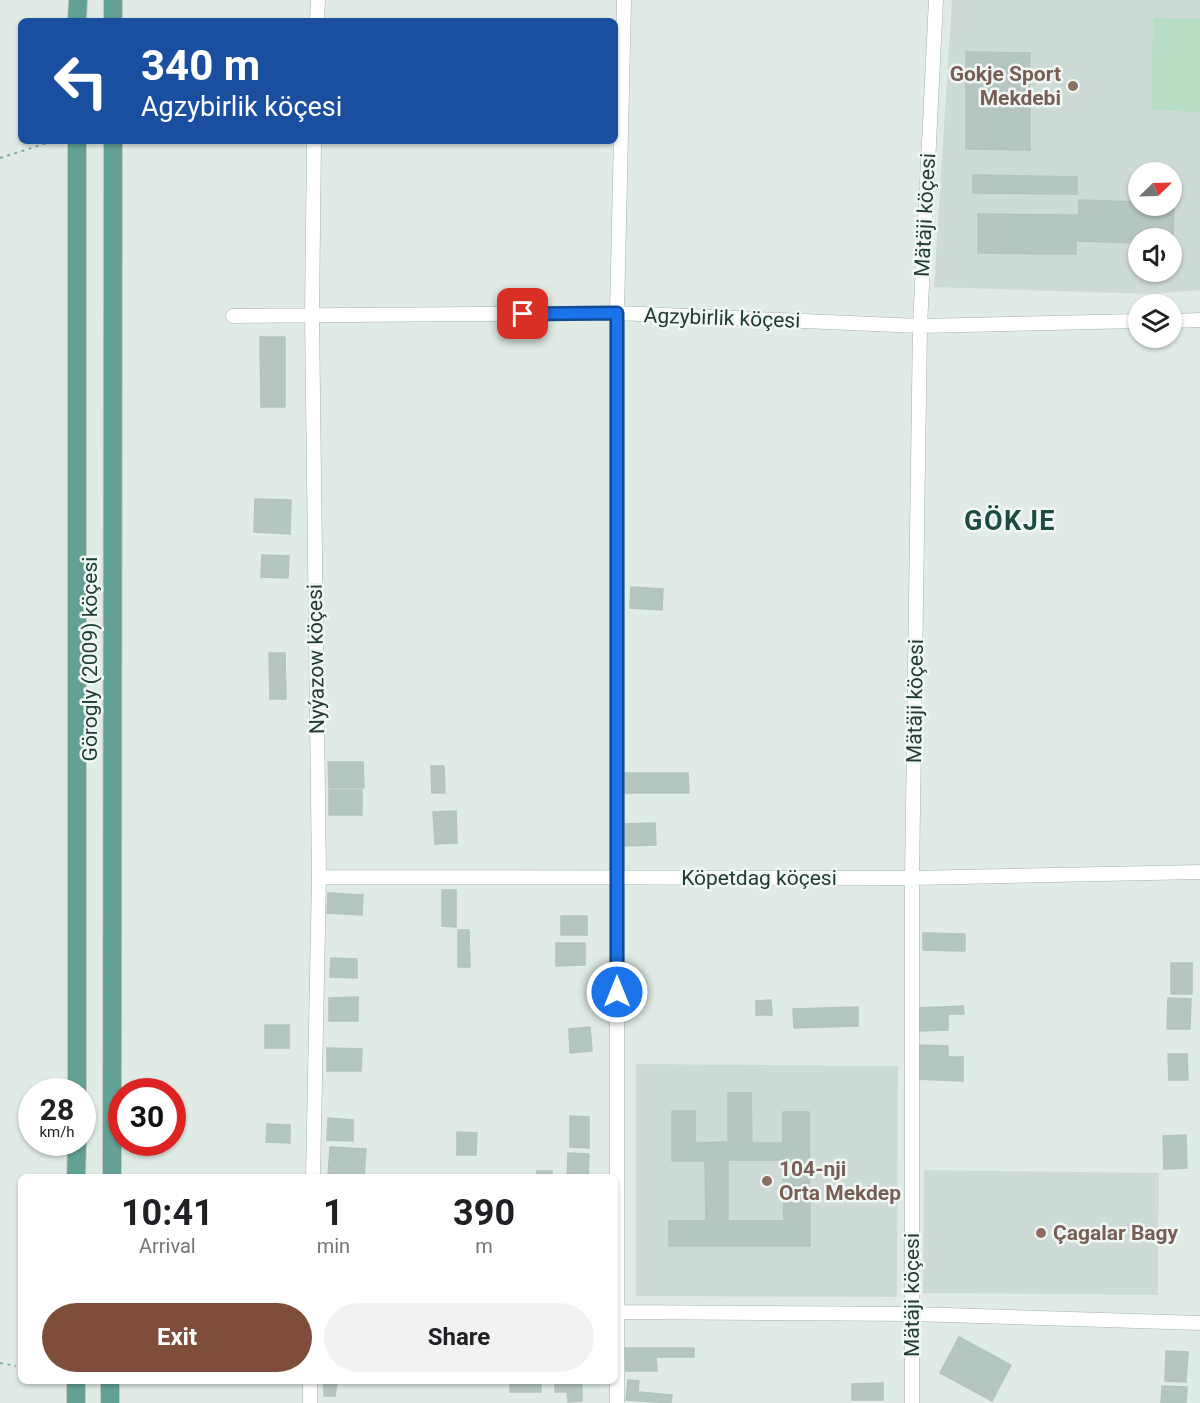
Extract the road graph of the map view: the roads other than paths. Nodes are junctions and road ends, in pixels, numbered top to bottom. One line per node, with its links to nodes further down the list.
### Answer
1 (78, 0): 6 (main road)
2 (113, 0): 7 (main road)
3 (318, 0): 8 (street)
4 (624, 0): 12 (street)
5 (936, 0): 18 (street, Mätäji köçesi)
6 (77, 18)
7 (113, 18)
8 (317, 18)
9 (77, 144): 23 (main road, Görogly (2009) köçesi)
10 (113, 144): 26 (main road, Görogly (2009) köçesi)
11 (314, 144): 13 (street, Nyýazow köçesi)
12 (617, 313): 13 (street, Agzybirlik köçesi); 18 (street, Agzybirlik köçesi); 21 (street)
13 (312, 315): 14 (street, Agzybirlik köçesi); 20 (street, Nyýazow köçesi)
14 (233, 316)
15 (1200, 320): 17 (street)
16 (1128, 321): 18 (street, Agzybirlik köçesi)
17 (1182, 321)
18 (920, 326): 22 (street, Mätäji köçesi)
19 (1200, 872): 22 (street, Köpetdag köçesi)
20 (319, 877): 21 (street, Köpetdag köçesi); 27 (street, Nyýazow köçesi)
21 (617, 878): 22 (street, Köpetdag köçesi); 28 (street)
22 (912, 878): 30 (street, Mätäji köçesi)
23 (77, 1078)
24 (76, 1156): 25 (main road)
25 (76, 1174)
26 (112, 1174)
27 (313, 1174)
28 (616, 1174)
29 (618, 1312): 30 (street)
30 (912, 1314): 31 (street); 40 (street, Mätäji köçesi)
31 (1200, 1323)
32 (76, 1384): 36 (main road)
33 (110, 1384): 37 (main road)
34 (310, 1384): 38 (street)
35 (617, 1384): 39 (street)
36 (76, 1403)
37 (110, 1403)
38 (310, 1403)
39 (617, 1403)
40 (912, 1403)

